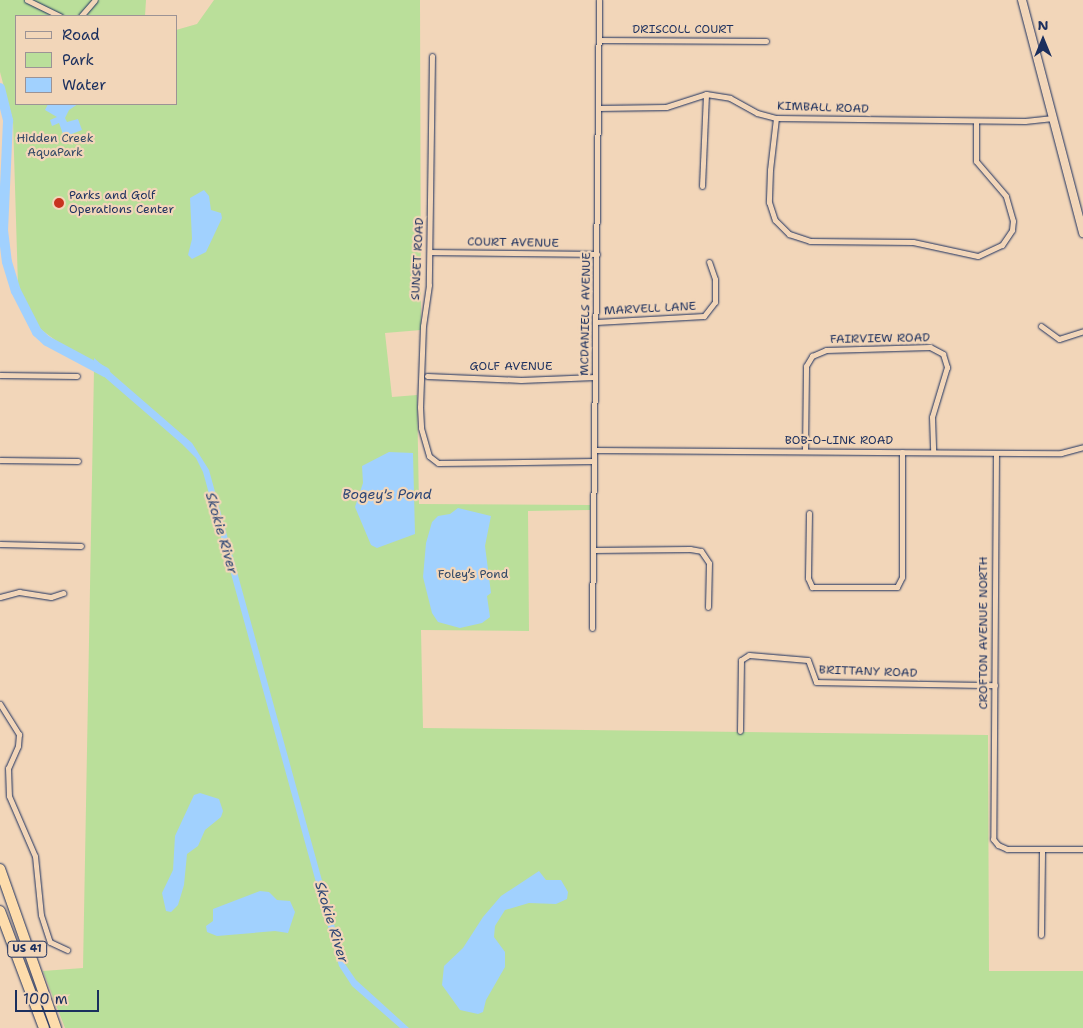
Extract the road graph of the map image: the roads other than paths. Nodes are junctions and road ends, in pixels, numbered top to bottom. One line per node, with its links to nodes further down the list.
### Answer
1 (27, 0): 5 (street)
2 (95, 0): 6 (street)
3 (599, 0): 7 (street, MCDANIELS AVENUE)
4 (1022, 0): 13 (main road)
5 (58, 15)
6 (83, 15)
7 (599, 40): 8 (street, DRISCOLL COURT); 11 (street, MCDANIELS AVENUE)
8 (766, 41)
9 (432, 56): 17 (street, SUNSET ROAD)
10 (706, 94): 11 (street, KIMBALL ROAD); 12 (street, KIMBALL ROAD); 15 (street)
11 (598, 108): 18 (street, MCDANIELS AVENUE)
12 (776, 118): 14 (street, KIMBALL ROAD); 14 (street)
13 (1053, 118): 14 (street, KIMBALL ROAD); 16 (main road)
14 (976, 121)
15 (702, 186)
16 (1083, 233)
17 (430, 252): 18 (street, COURT AVENUE); 35 (street, SUNSET ROAD)
18 (597, 254): 20 (street, MCDANIELS AVENUE)
19 (709, 262): 20 (street, MARVELL LANE)
20 (596, 322): 26 (street, MCDANIELS AVENUE)
21 (1041, 326): 22 (street)
22 (1083, 331)
23 (0, 375): 24 (street)
24 (77, 376)
25 (427, 376): 26 (street, GOLF AVENUE)
26 (595, 377): 28 (street, MCDANIELS AVENUE)
27 (1083, 447): 32 (street, BOB-O-LINK ROAD)
28 (594, 450): 29 (street, BOB-O-LINK ROAD); 35 (street, MCDANIELS AVENUE)
29 (805, 451): 30 (street, BOB-O-LINK ROAD); 31 (street, FAIRVIEW ROAD)
30 (902, 452): 31 (street, BOB-O-LINK ROAD); 36 (street)
31 (934, 452): 32 (street, BOB-O-LINK ROAD)
32 (996, 453): 44 (street, CROFTON AVENUE NORTH)
33 (0, 460): 34 (street)
34 (78, 461)
35 (594, 461): 39 (street, MCDANIELS AVENUE)
36 (809, 513)
37 (0, 544): 38 (street)
38 (81, 546)
39 (593, 550): 42 (street); 43 (street, MCDANIELS AVENUE)
40 (63, 593): 41 (street)
41 (0, 597)
42 (708, 607)
43 (592, 628)
44 (995, 685): 46 (street, BRITTANY ROAD); 47 (street, CROFTON AVENUE NORTH)
45 (0, 704): 52 (street)
46 (740, 731)
47 (1042, 849): 48 (street); 51 (street)
48 (1083, 849)
49 (0, 869): 54 (highway, US 41)
50 (0, 911): 53 (highway, US 41)
51 (1041, 935)
52 (66, 950)
53 (44, 1028)
54 (56, 1028)

